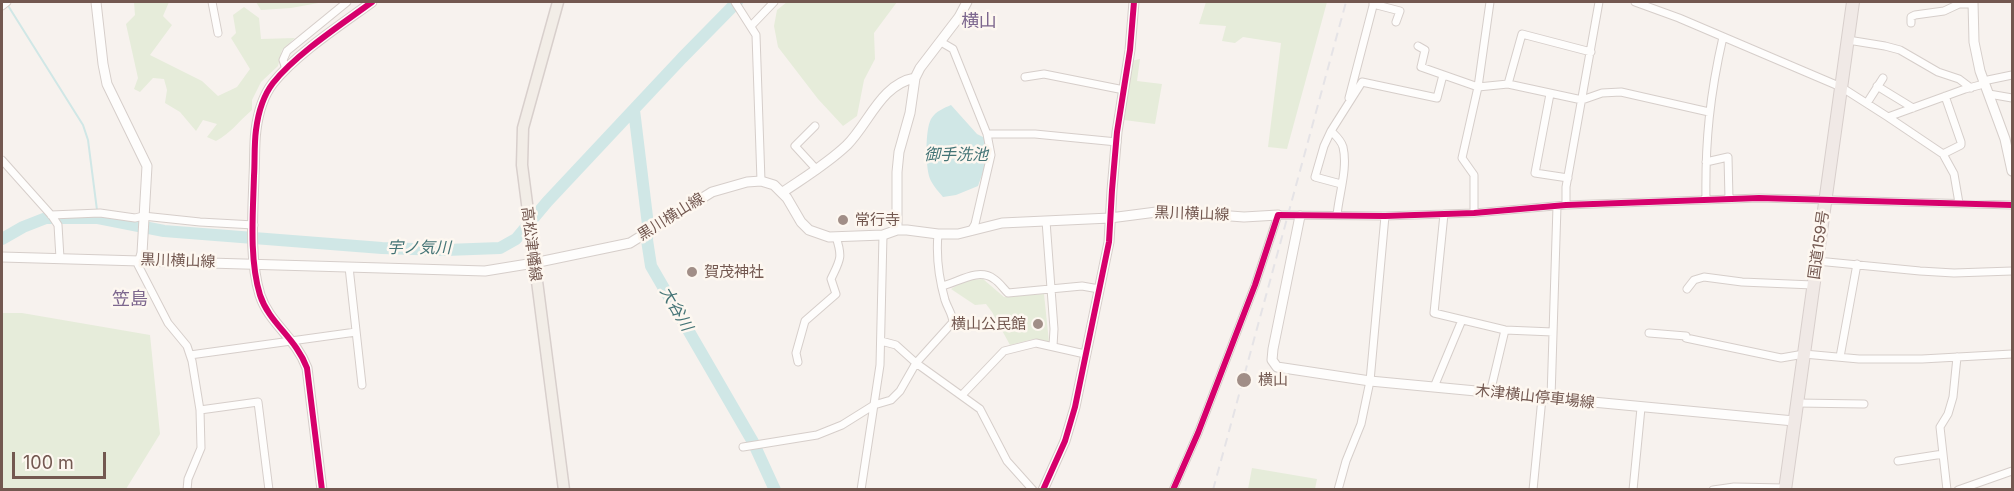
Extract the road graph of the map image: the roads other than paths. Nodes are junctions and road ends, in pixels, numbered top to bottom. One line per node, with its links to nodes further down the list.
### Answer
1 (96, 2): 76 (main road)
2 (212, 2): 19 (street)
3 (347, 2): 25 (street)
4 (372, 2): 25 (main road)
5 (558, 2): 89 (main road, 高松津幡線)
6 (735, 2): 17 (street)
7 (774, 2): 17 (street)
8 (967, 2): 22 (main road)
9 (1134, 2): 37 (main road)
10 (1490, 2): 34 (street)
11 (1599, 2): 24 (street)
12 (1635, 2): 20 (street)
13 (1853, 2): 21 (highway, 国道159号)
14 (1373, 3): 16 (street); 43 (street)
15 (1973, 3): 18 (street); 31 (main road)
16 (1396, 22)
17 (749, 23): 58 (street)
18 (1911, 23)
19 (218, 33)
20 (1723, 37): 35 (street); 46 (street)
21 (1848, 40): 35 (highway, 国道159号); 36 (street)
22 (941, 42): 29 (main road); 50 (street)
23 (1418, 46): 26 (street)
24 (1591, 52): 32 (street); 42 (street)
25 (286, 69): 77 (main road)
26 (1443, 75): 34 (street); 43 (street)
27 (2013, 75): 31 (street)
28 (1025, 77): 37 (street)
29 (915, 78): 55 (main road); 79 (main road)
30 (1883, 78): 33 (street)
31 (1984, 83): 36 (street); 39 (main road)
32 (1508, 84): 34 (street); 38 (street)
33 (1877, 86): 44 (street); 45 (street)
34 (1478, 87): 68 (street)
35 (1841, 87): 44 (street); 61 (highway, 国道159号)
36 (1968, 88): 40 (street)
37 (1124, 90): 51 (main road)
38 (1550, 93): 42 (street); 57 (street)
39 (1989, 94): 41 (street); 56 (main road)
40 (1945, 96): 45 (street); 52 (street)
41 (2013, 98)
42 (1582, 100): 46 (street); 57 (street)
43 (1348, 103): 49 (street)
44 (1867, 104): 47 (street)
45 (1913, 108): 47 (street)
46 (1709, 112): 54 (street)
47 (1888, 117): 52 (street)
48 (815, 126): 55 (street)
49 (1331, 131): 59 (street); 59 (street)
50 (987, 134): 51 (street); 80 (street)
51 (1117, 142): 75 (main road)
52 (1943, 154): 64 (street)
53 (2, 160): 70 (street)
54 (1706, 162): 62 (street); 63 (street)
55 (817, 170): 60 (main road)
56 (2013, 171)
57 (1568, 178): 65 (street)
58 (761, 181): 60 (main road); 89 (main road, 黒川横山線)
59 (1341, 184): 72 (street)
60 (783, 192): 83 (main road, 黒川横山線)
61 (1825, 198): 62 (street); 64 (street); 87 (highway, 国道159号)
62 (1729, 199): 63 (street)
63 (1706, 200): 65 (street)
64 (1959, 203): 66 (street)
65 (1566, 205): 67 (street)
66 (2013, 205)
67 (1557, 206): 68 (street); 101 (street)
68 (1474, 213): 69 (street)
69 (1444, 214): 74 (street); 98 (street)
70 (52, 215): 76 (street); 85 (street)
71 (1278, 215): 73 (street); 75 (main road, 黒川横山線); 137 (street)
72 (1336, 215): 73 (street); 74 (street)
73 (1300, 216): 114 (main road, 木津横山停車場線)
74 (1385, 216): 114 (street)
75 (1110, 218): 78 (main road, 黒川横山線); 96 (main road)
76 (143, 219): 77 (street); 86 (main road)
77 (254, 221): 88 (main road)
78 (1046, 221): 80 (main road, 黒川横山線); 95 (street)
79 (897, 230): 81 (main road, 黒川横山線); 82 (main road, 黒川横山線)
80 (971, 231): 81 (main road, 黒川横山線)
81 (938, 234): 94 (street)
82 (883, 236): 83 (main road, 黒川横山線); 104 (street)
83 (836, 237): 112 (street)
84 (2, 257): 85 (main road, 黒川横山線)
85 (60, 258): 86 (main road, 黒川横山線)
86 (140, 260): 88 (main road, 黒川横山線); 109 (street)
87 (1817, 261): 90 (street); 93 (highway, 国道159号)
88 (255, 263): 91 (main road, 黒川横山線); 103 (main road)
89 (534, 263): 91 (main road, 黒川横山線); 133 (main road, 高松津幡線)
90 (1857, 264): 92 (street); 110 (street)
91 (349, 267): 100 (street)
92 (2013, 271)
93 (1814, 285): 97 (street); 107 (highway, 国道159号)
94 (942, 286): 95 (street); 113 (street)
95 (1050, 289): 96 (street); 105 (street)
96 (1099, 289): 106 (main road)
97 (1687, 289)
98 (1462, 320): 99 (street); 116 (street)
99 (1505, 330): 101 (street); 117 (street)
100 (356, 332): 103 (street); 115 (street)
101 (1553, 332): 119 (street)
102 (1649, 333): 107 (street)
103 (293, 341): 109 (street); 132 (main road)
104 (881, 341): 113 (street); 122 (street)
105 (1053, 346): 106 (street); 118 (street)
106 (1085, 354): 136 (main road)
107 (1804, 354): 110 (street); 120 (highway, 国道159号)
108 (2013, 354): 111 (street)
109 (190, 355): 124 (street)
110 (1840, 357): 111 (street)
111 (1957, 357): 127 (street)
112 (798, 362)
113 (916, 363): 118 (street); 122 (street)
114 (1370, 381): 116 (main road, 木津横山停車場線); 138 (street)
115 (362, 385)
116 (1434, 387): 117 (main road, 木津横山停車場線)
117 (1490, 393): 119 (main road, 木津横山停車場線)
118 (962, 395): 135 (street)
119 (1547, 398): 123 (main road, 木津横山停車場線); 139 (street)
120 (1797, 403): 121 (street); 125 (highway, 国道159号)
121 (1864, 404)
122 (873, 405): 126 (street); 134 (street)
123 (1641, 408): 125 (main road, 木津横山停車場線); 140 (street)
124 (200, 410): 130 (street); 131 (street)
125 (1794, 422): 142 (highway, 国道159号)
126 (745, 447)
127 (1943, 454): 128 (street); 143 (street)
128 (1898, 461)
129 (2013, 471): 144 (street)
130 (187, 489)
131 (269, 489)
132 (322, 489)
133 (564, 489)
134 (861, 489)
135 (1033, 489)
136 (1043, 489)
137 (1173, 489)
138 (1338, 489)
139 (1533, 489)
140 (1633, 489)
141 (1713, 489): 142 (street)
142 (1785, 489)
143 (1947, 489)
144 (1958, 489)

